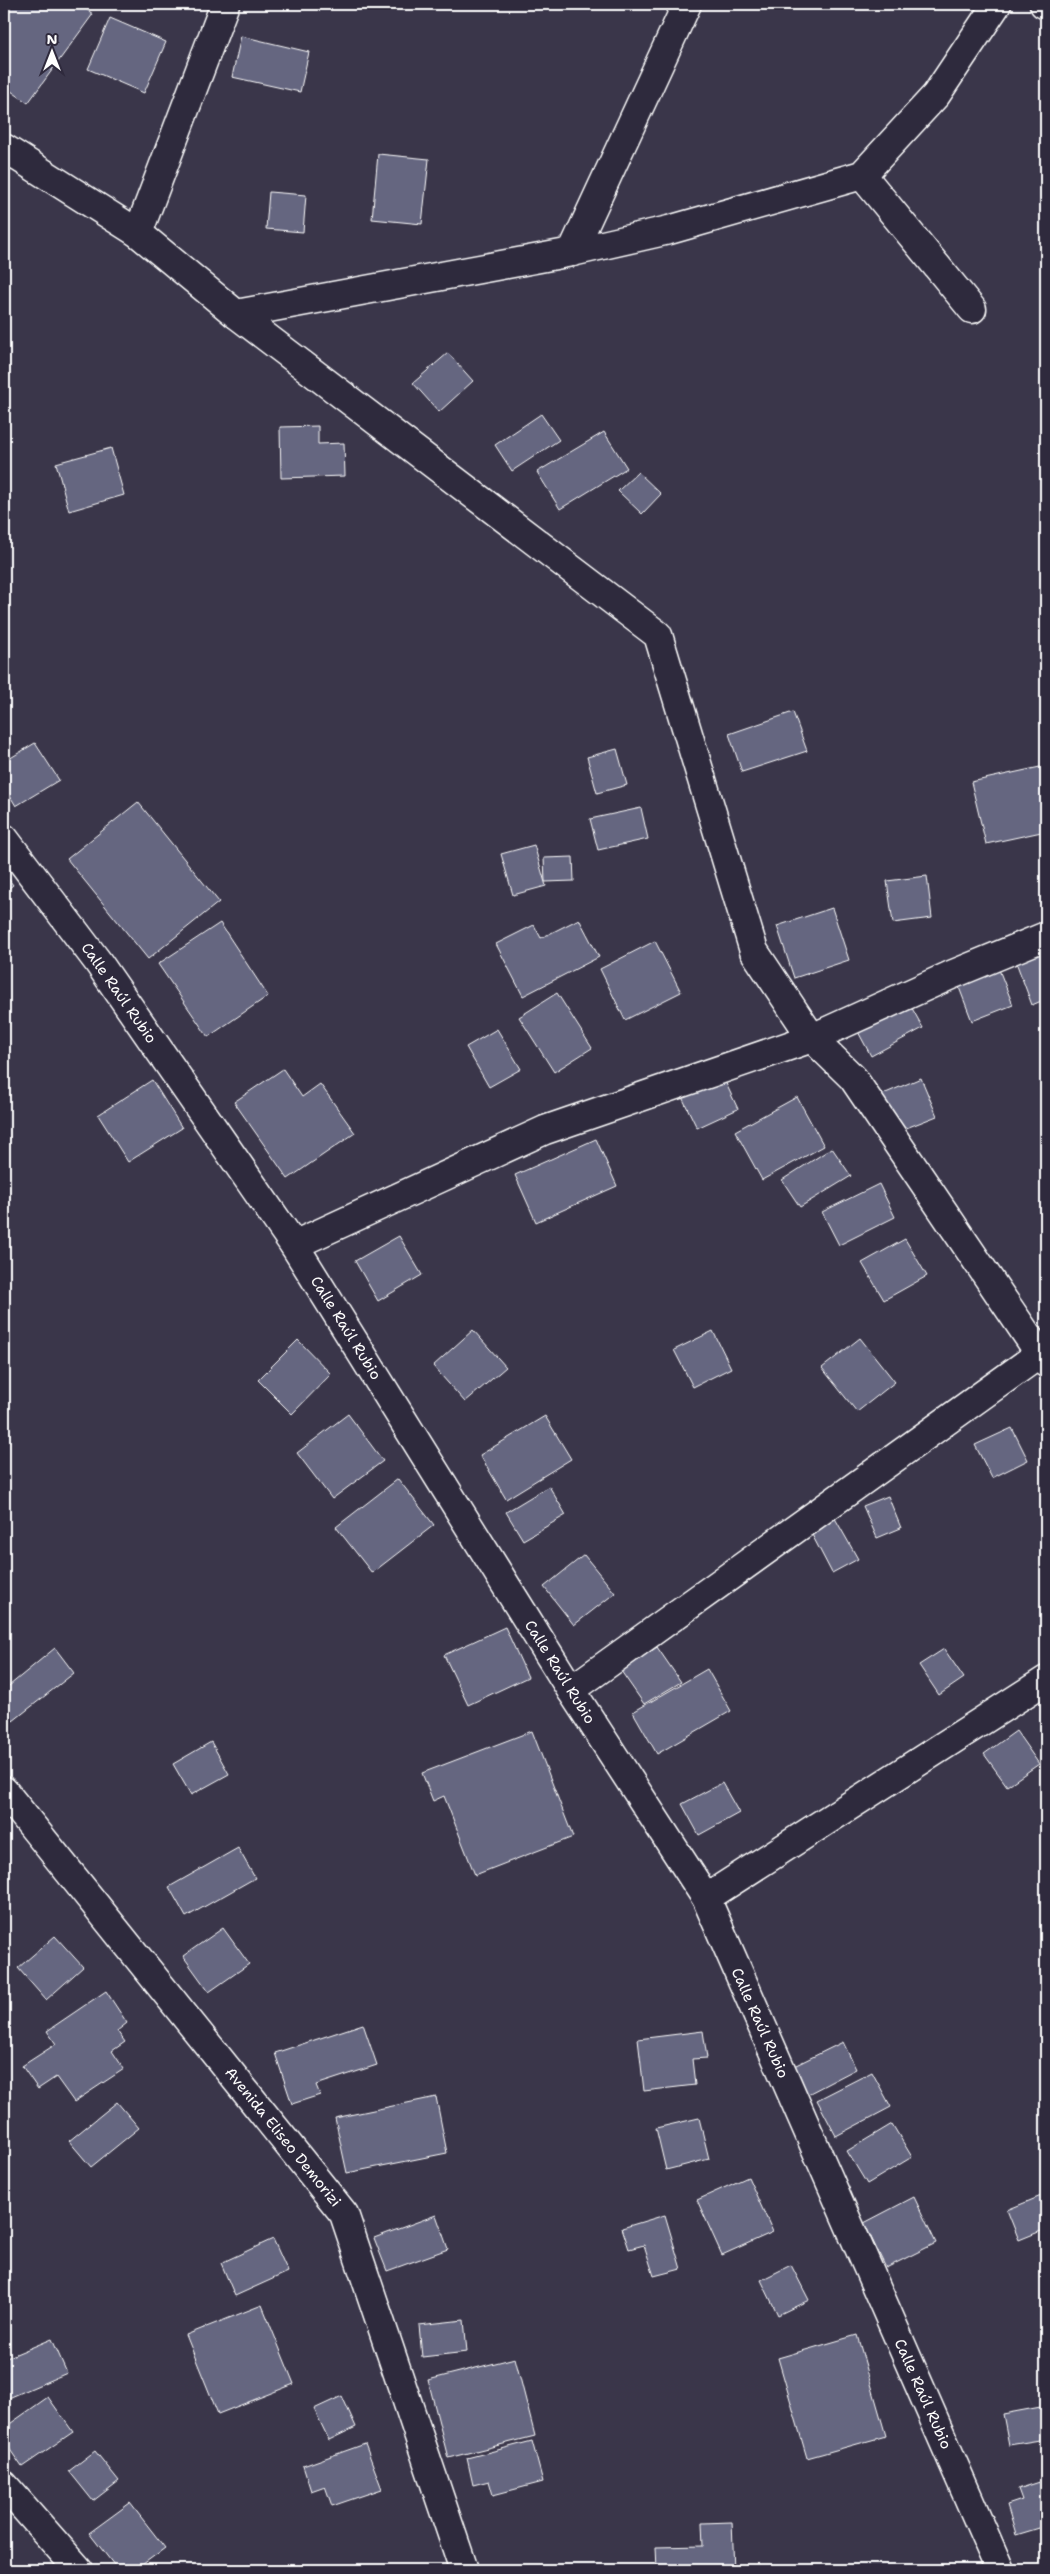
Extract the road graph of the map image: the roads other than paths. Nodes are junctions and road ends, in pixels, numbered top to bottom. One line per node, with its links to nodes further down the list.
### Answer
1 (226, 4): 6 (street)
2 (687, 4): 7 (street)
3 (997, 4): 5 (street)
4 (4, 148): 6 (street)
5 (862, 175): 7 (street); 8 (street)
6 (138, 232): 9 (street)
7 (572, 252): 9 (street)
8 (972, 310)
9 (236, 314): 12 (street)
10 (4, 838): 13 (street, Calle Raúl Rubio)
11 (1046, 936): 12 (street)
12 (812, 1038): 13 (street); 14 (street)
13 (294, 1245): 16 (street, Calle Raúl Rubio)
14 (1044, 1358): 16 (street)
15 (1046, 1680): 18 (street)
16 (571, 1690): 18 (street, Calle Raúl Rubio)
17 (4, 1792): 21 (street, Avenida Eliseo Demorizi)
18 (706, 1898): 22 (street, Calle Raúl Rubio)
19 (4, 2485): 20 (street)
20 (79, 2570)
21 (464, 2570)
22 (1000, 2570)

